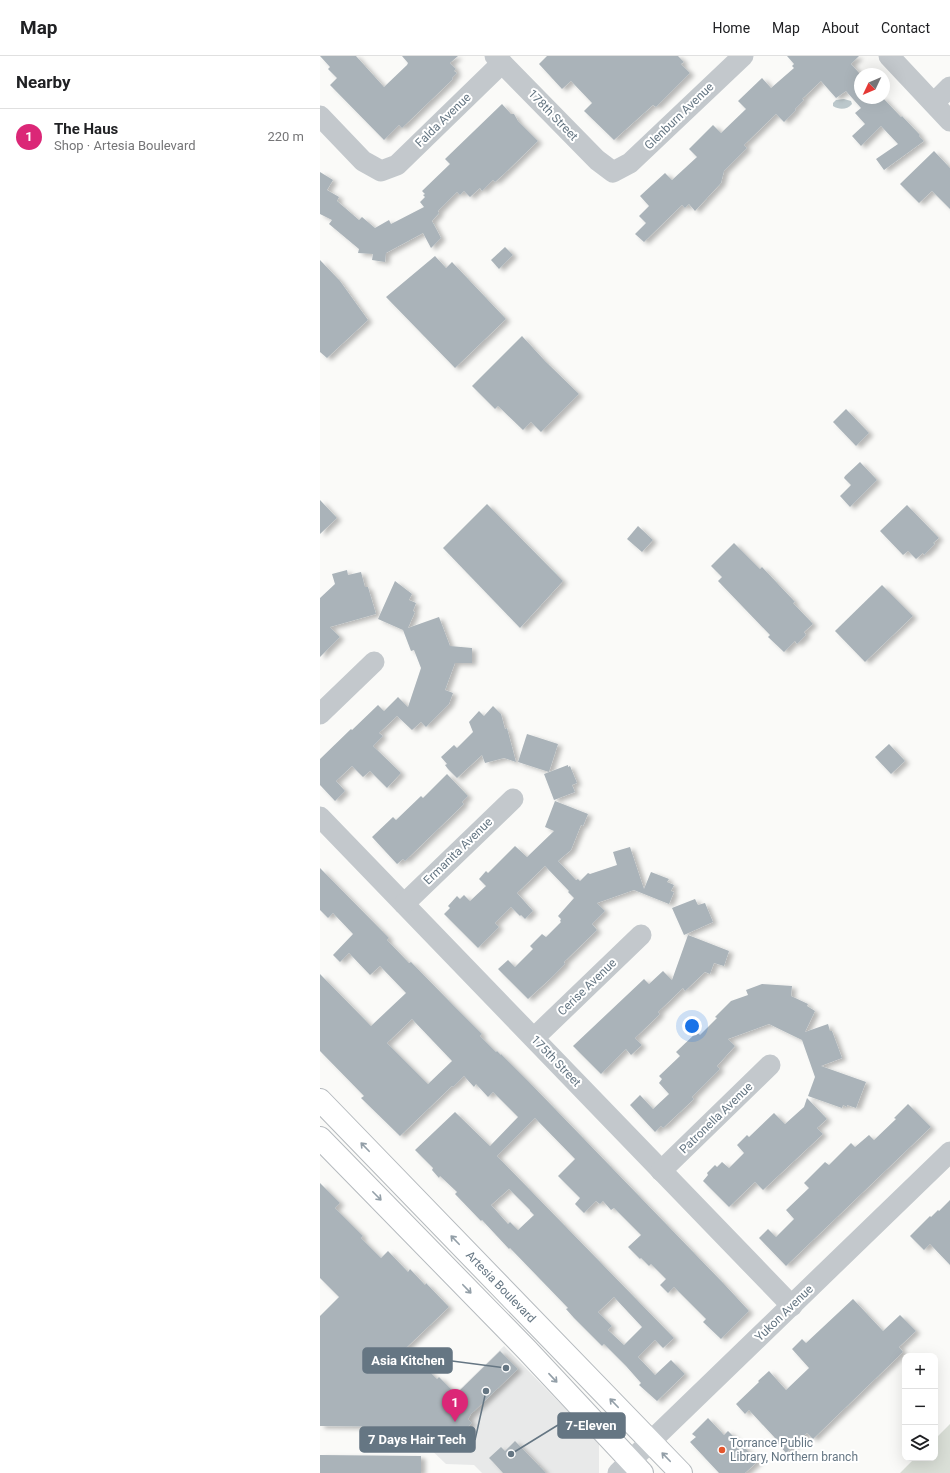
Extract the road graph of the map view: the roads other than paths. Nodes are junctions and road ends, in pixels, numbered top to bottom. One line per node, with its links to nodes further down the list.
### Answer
1 (889, 56): 5 (street)
2 (499, 60): 6 (street, Falda Avenue); 8 (street, 178th Street)
3 (732, 60): 8 (street, Glenburn Avenue)
4 (950, 87): 5 (street)
5 (934, 103): 7 (street)
6 (320, 116)
7 (950, 121)
8 (613, 172)
9 (374, 662): 10 (street)
10 (320, 714)
11 (513, 799): 13 (street, Ermanita Avenue)
12 (320, 817): 13 (street, 175th Street)
13 (404, 904): 15 (street, 175th Street)
14 (641, 935): 15 (street, Cerise Avenue)
15 (534, 1038): 20 (street, 175th Street)
16 (770, 1065): 20 (street, Patronella Avenue)
17 (320, 1100): 22 (main road, Artesia Boulevard, one-way to 17)
18 (320, 1138): 23 (main road, one-way to 23)
19 (950, 1152): 21 (street, Yukon Avenue)
20 (661, 1171): 21 (street, 175th Street)
21 (792, 1306): 22 (street, Yukon Avenue)
22 (651, 1441): 23 (street, Yukon Avenue); 24 (main road, Artesia Boulevard, one-way to 22)
23 (631, 1469)
24 (681, 1473)

